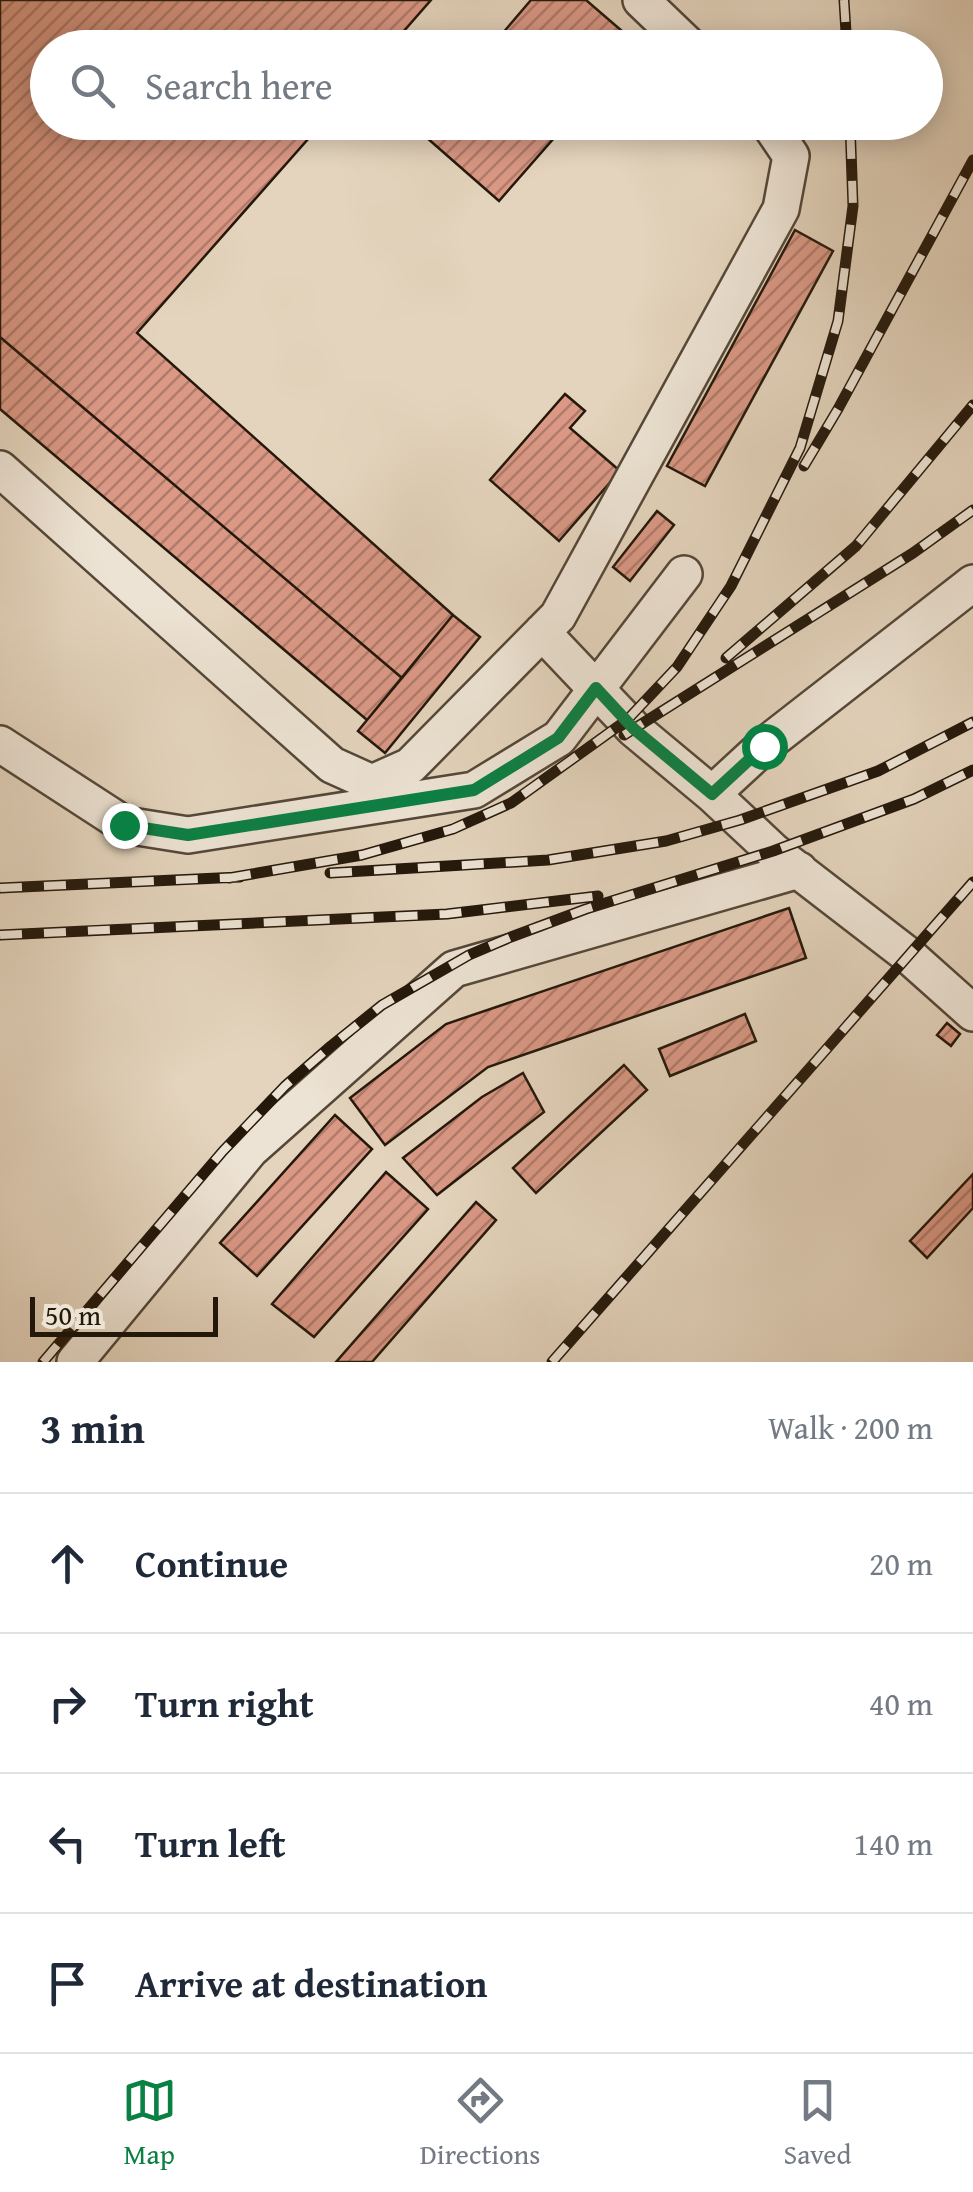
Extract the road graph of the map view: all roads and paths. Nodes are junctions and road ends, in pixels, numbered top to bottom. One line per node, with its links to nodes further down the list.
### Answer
1 (642, 0): 2 (street)
2 (673, 30)
3 (780, 140): 7 (street)
4 (0, 469): 7 (street)
5 (684, 574): 8 (street)
6 (973, 583): 10 (street)
7 (542, 632): 8 (street)
8 (596, 688): 9 (street); 10 (street)
9 (0, 744)
10 (712, 794): 11 (street)
11 (799, 870): 12 (street); 13 (street)
12 (973, 1012)
13 (76, 1362)

